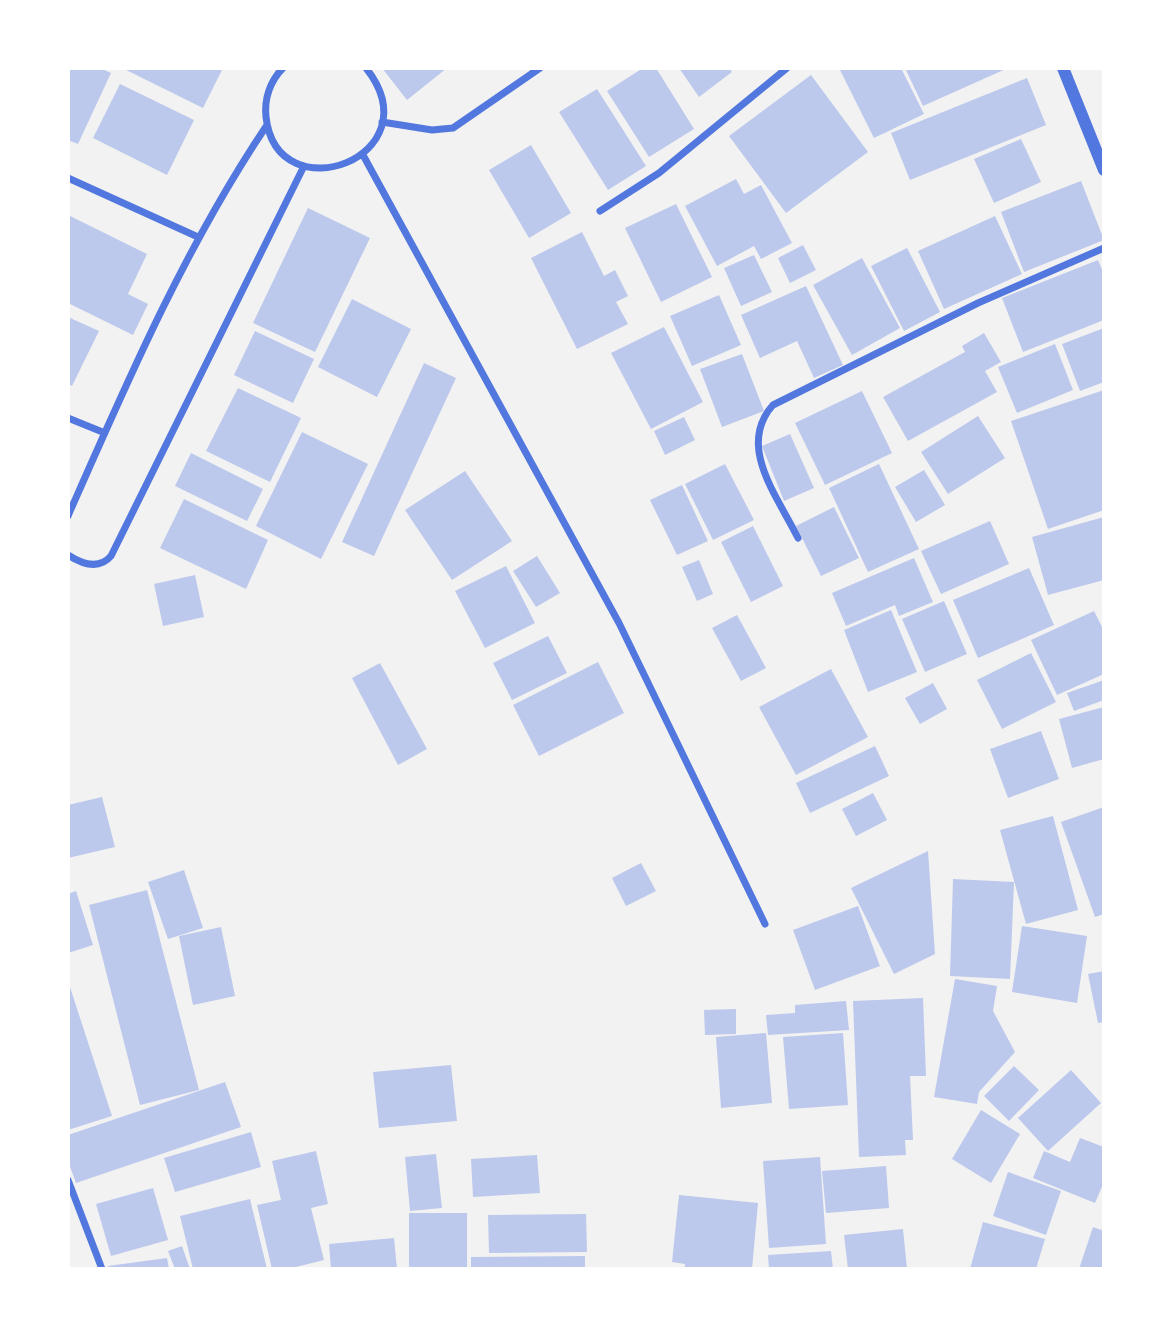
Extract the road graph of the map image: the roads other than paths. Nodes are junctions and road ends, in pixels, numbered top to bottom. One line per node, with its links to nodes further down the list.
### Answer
1 (283, 68): 7 (street)
2 (366, 68): 6 (street)
3 (540, 68): 6 (street)
4 (787, 68): 12 (street)
5 (1063, 68): 10 (street)
6 (383, 122): 8 (street)
7 (267, 125): 9 (street); 13 (street)
8 (363, 155): 9 (street); 20 (street)
9 (304, 166): 19 (street)
10 (1104, 170)
11 (68, 178): 13 (street)
12 (600, 211)
13 (198, 237): 16 (street)
14 (1104, 248): 18 (street)
15 (68, 418): 16 (street)
16 (105, 433): 17 (street)
17 (68, 516)
18 (798, 538)
19 (68, 555)
20 (765, 924)
21 (68, 1180): 22 (street)
22 (102, 1269)

